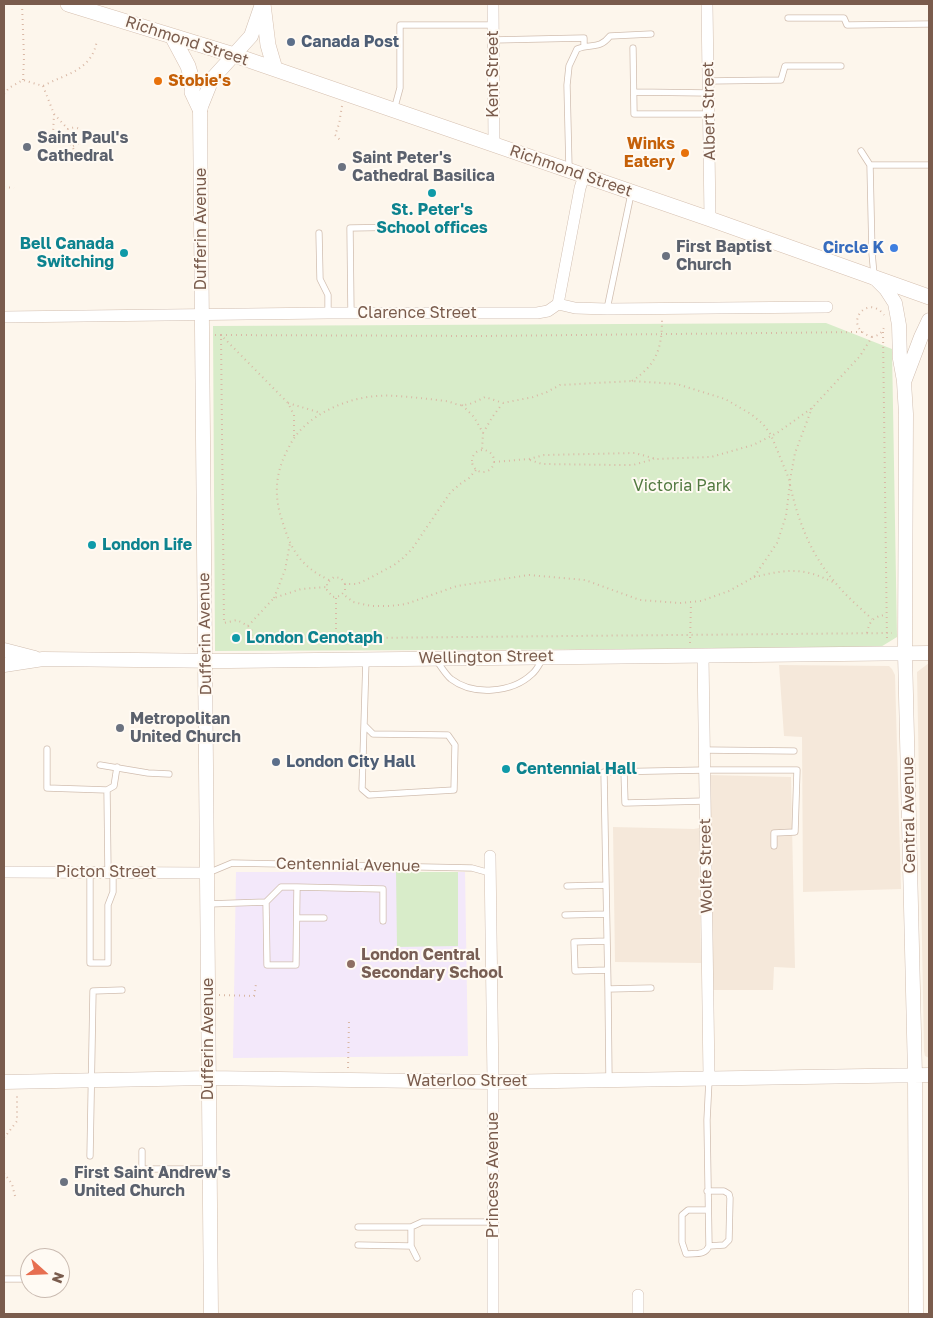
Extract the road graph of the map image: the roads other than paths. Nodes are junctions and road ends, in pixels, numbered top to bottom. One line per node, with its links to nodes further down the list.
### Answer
1 (68, 4): 9 (main road, Richmond Street)
2 (262, 4): 13 (street, Dufferin Avenue); 15 (main road)
3 (493, 4): 7 (street, Kent Street)
4 (707, 4): 16 (street, Albert Street)
5 (788, 18): 6 (lane)
6 (929, 24)
7 (493, 25): 10 (street, Kent Street); 20 (lane)
8 (651, 34): 11 (lane)
9 (172, 36): 13 (main road, Richmond Street); 19 (main road)
10 (493, 40): 11 (lane); 22 (street, Kent Street)
11 (584, 46): 26 (lane)
12 (633, 48): 17 (lane)
13 (234, 55): 15 (main road, Richmond Street); 19 (street, Dufferin Avenue)
14 (841, 66): 16 (lane)
15 (275, 69): 20 (main road, Richmond Street)
16 (708, 80): 18 (street, Albert Street)
17 (634, 92): 18 (lane); 21 (lane)
18 (708, 93): 21 (street, Albert Street)
19 (200, 109): 39 (street, Dufferin Avenue)
20 (394, 110): 22 (main road, Richmond Street)
21 (709, 114): 29 (street, Albert Street)
22 (494, 145): 26 (main road, Richmond Street)
23 (861, 151): 24 (lane)
24 (870, 165): 25 (lane); 32 (lane)
25 (929, 165)
26 (569, 171): 27 (main road, Richmond Street)
27 (584, 176): 28 (main road, Richmond Street); 34 (street)
28 (631, 192): 29 (main road, Richmond Street); 36 (lane)
29 (710, 219): 32 (main road, Richmond Street)
30 (409, 227): 38 (lane)
31 (319, 233): 37 (lane)
32 (874, 278): 33 (main road, Richmond Street); 42 (street)
33 (929, 297)
34 (558, 304): 36 (street); 38 (street, Clarence Street)
35 (827, 307): 36 (street)
36 (607, 308)
37 (328, 313): 38 (street, Clarence Street); 39 (street, Clarence Street)
38 (351, 313)
39 (201, 315): 40 (street, Clarence Street); 51 (street, Dufferin Avenue)
40 (4, 318)
41 (929, 320): 42 (street, Central Avenue)
42 (904, 382): 44 (street, Central Avenue)
43 (4, 650): 49 (street, Wellington Street)
44 (905, 653): 45 (street, Wellington Street); 46 (street, Wellington Street); 86 (street, Central Avenue)
45 (929, 653)
46 (696, 655): 47 (street, Wellington Street); 55 (street, Wolfe Street)
47 (544, 656): 48 (street, Wellington Street); 48 (lane)
48 (435, 658): 50 (street, Wellington Street)
49 (43, 659): 51 (street, Wellington Street); 52 (street, Wellington Street)
50 (366, 659): 51 (street, Wellington Street); 53 (lane)
51 (204, 661): 69 (street, Dufferin Avenue)
52 (4, 665)
53 (364, 725): 53 (lane)
54 (47, 749): 62 (lane)
55 (704, 750): 56 (lane); 59 (street, Wolfe Street)
56 (794, 751)
57 (100, 765): 58 (lane)
58 (117, 767): 61 (lane); 62 (lane)
59 (705, 770): 60 (lane); 63 (street, Wolfe Street); 64 (lane)
60 (624, 771): 63 (lane); 71 (lane)
61 (169, 774)
62 (107, 790): 68 (lane)
63 (705, 801): 88 (street, Wolfe Street)
64 (774, 846)
65 (490, 856): 70 (street, Princess Avenue)
66 (4, 872): 67 (street, Picton Street)
67 (90, 872): 68 (street, Picton Street); 68 (lane)
68 (110, 872): 69 (street, Picton Street)
69 (208, 873): 70 (lane, Centennial Avenue); 75 (street, Dufferin Avenue)
70 (490, 873): 92 (street, Princess Avenue)
71 (606, 885): 72 (lane); 76 (lane)
72 (567, 886)
73 (297, 887): 74 (lane); 78 (lane); 80 (lane)
74 (266, 902): 75 (lane); 78 (lane)
75 (208, 904): 87 (street, Dufferin Avenue)
76 (606, 914): 77 (lane); 81 (lane)
77 (565, 915)
78 (296, 918): 79 (lane)
79 (324, 918)
80 (383, 921)
81 (607, 941): 82 (lane); 82 (lane)
82 (607, 970): 84 (lane)
83 (651, 988): 84 (lane)
84 (608, 989): 89 (lane)
85 (122, 990): 90 (lane)
86 (922, 1076): 88 (street, Waterloo Street); 111 (street, Central Avenue)
87 (208, 1078): 90 (street, Waterloo Street); 92 (street, Waterloo Street); 95 (street, Dufferin Avenue)
88 (709, 1078): 89 (street, Waterloo Street); 96 (lane)
89 (608, 1079): 92 (street, Waterloo Street)
90 (92, 1080): 91 (street, Waterloo Street); 94 (lane)
91 (11, 1082)
92 (493, 1082): 98 (street, Princess Avenue)
93 (142, 1151): 95 (lane)
94 (90, 1156)
95 (209, 1169): 108 (street, Dufferin Avenue)
96 (707, 1191): 97 (lane); 103 (lane)
97 (707, 1210): 103 (lane); 103 (lane)
98 (493, 1222): 99 (lane); 109 (street, Princess Avenue)
99 (411, 1227): 100 (lane); 102 (lane)
100 (358, 1228)
101 (358, 1245): 102 (lane)
102 (411, 1246): 104 (lane)
103 (709, 1246)
104 (417, 1258)
105 (4, 1279): 106 (lane)
106 (20, 1279)
107 (638, 1296): 110 (street)
108 (210, 1314)
109 (493, 1314)
110 (638, 1314)
111 (916, 1314)

